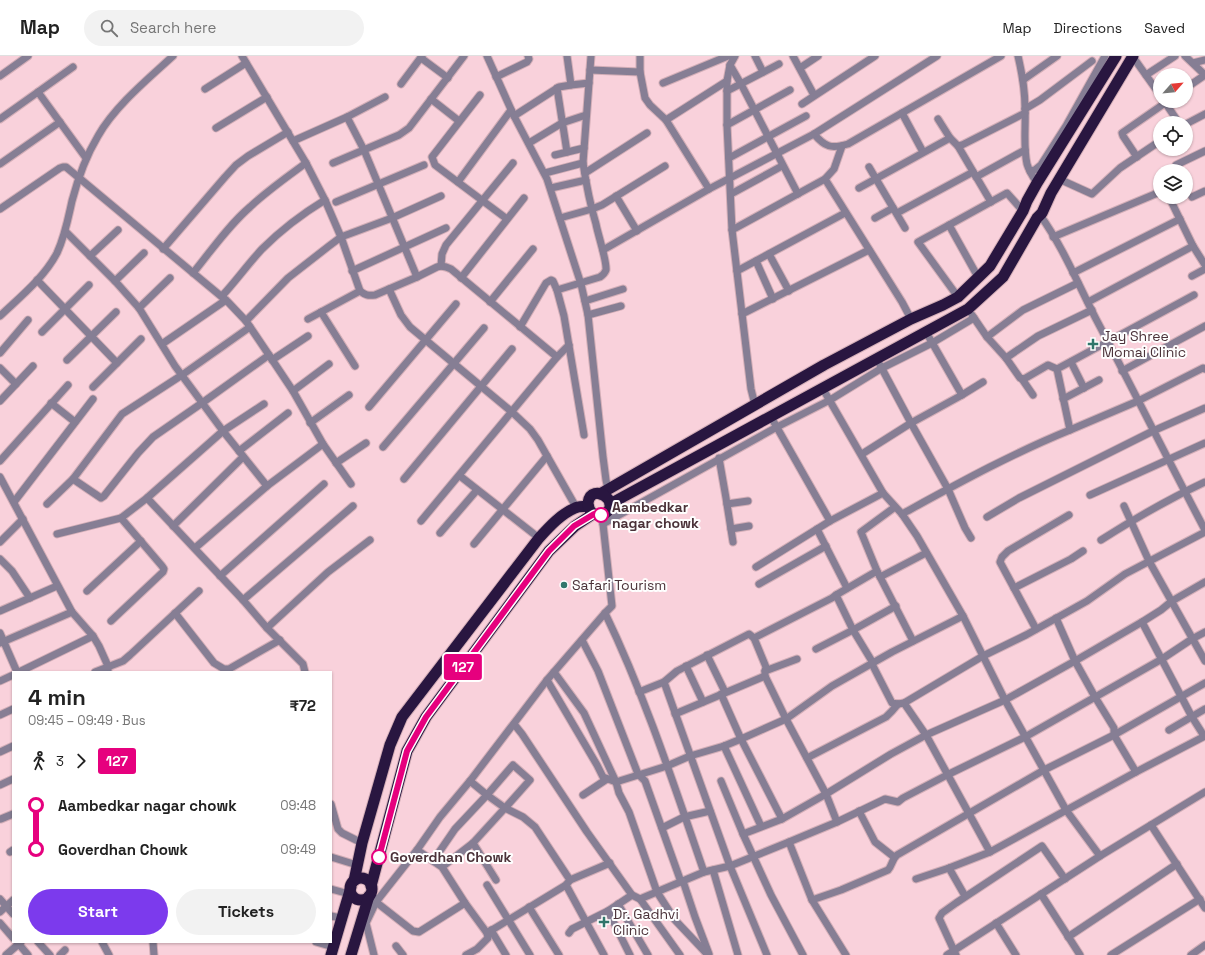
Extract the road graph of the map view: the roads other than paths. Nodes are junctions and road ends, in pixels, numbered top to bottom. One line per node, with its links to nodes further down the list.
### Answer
1 (28, 56): 41 (street)
2 (173, 56): 101 (street)
3 (242, 56): 29 (street)
4 (464, 56): 43 (street)
5 (487, 56): 42 (street)
6 (528, 56): 42 (street)
7 (567, 56): 51 (street)
8 (591, 56): 35 (street)
9 (640, 56): 37 (street)
10 (728, 56): 26 (street)
11 (735, 56): 32 (street)
12 (755, 56): 38 (street)
13 (793, 56): 34 (street)
14 (818, 56): 34 (street)
15 (876, 56): 59 (street)
16 (937, 56): 84 (street)
17 (1001, 56): 68 (street)
18 (1018, 56): 44 (street)
19 (1057, 56): 44 (street)
20 (1105, 56): 36 (street)
21 (1116, 56): 123 (highway)
22 (1133, 56): 39 (street); 121 (highway)
23 (1175, 56): 39 (street)
24 (1185, 56): 30 (street)
25 (421, 57): 43 (street); 48 (street)
26 (711, 59): 46 (street)
27 (1090, 59): 36 (street); 66 (street)
28 (1205, 60): 30 (street)
29 (246, 63): 54 (street); 60 (street)
30 (1193, 63): 40 (street)
31 (779, 64): 38 (street)
32 (730, 65): 45 (street); 50 (street)
33 (73, 67): 57 (street)
34 (800, 68): 59 (street)
35 (590, 70): 37 (street); 49 (street)
36 (1098, 70): 113 (street)
37 (640, 72): 75 (street)
38 (764, 72): 50 (street)
39 (1146, 75): 52 (street)
40 (1205, 75): 47 (street)
41 (0, 76)
42 (496, 77): 67 (street)
43 (448, 78): 62 (street)
44 (1023, 80): 66 (street)
45 (727, 81): 56 (street); 75 (street)
46 (663, 83)
47 (1193, 83)
48 (400, 84)
49 (589, 84): 51 (street); 70 (street)
50 (741, 84): 56 (street); 65 (street)
51 (571, 85): 53 (street)
52 (1153, 85)
53 (557, 88): 67 (street); 79 (street)
54 (205, 89)
55 (790, 90): 65 (street)
56 (727, 91): 80 (street)
57 (38, 92): 73 (street); 77 (street)
58 (480, 95): 78 (street)
59 (814, 95): 63 (street)
60 (267, 96): 81 (street); 82 (street)
61 (385, 97): 72 (street)
62 (431, 100): 78 (street); 93 (street)
63 (802, 104)
64 (1157, 108): 100 (street)
65 (754, 111): 80 (street); 85 (street)
66 (1026, 111): 90 (street); 94 (street)
67 (513, 113): 88 (street); 122 (street)
68 (902, 113): 89 (street); 97 (street)
69 (1205, 114): 76 (street)
70 (586, 115): 79 (street); 92 (street)
71 (806, 116): 85 (street)
72 (348, 117): 87 (street); 93 (street)
73 (0, 118)
74 (938, 119): 86 (street)
75 (666, 120): 127 (street)
76 (1193, 120)
77 (60, 122): 101 (street); 107 (street)
78 (459, 122): 122 (street)
79 (562, 123): 88 (street); 96 (street)
80 (727, 125): 102 (street)
81 (216, 128)
82 (288, 132): 87 (street); 164 (street)
83 (647, 133): 116 (street)
84 (814, 134): 89 (street); 98 (street)
85 (768, 138): 98 (street); 102 (street)
86 (950, 138): 90 (street); 97 (street)
87 (293, 141): 104 (street)
88 (529, 143): 114 (street)
89 (842, 146): 120 (street)
90 (958, 146): 115 (street)
91 (1153, 146): 100 (street)
92 (584, 148): 96 (street); 106 (street)
93 (364, 150): 105 (street); 124 (street)
94 (1026, 150): 113 (street); 115 (street)
95 (1205, 151): 108 (street)
96 (567, 152): 99 (street)
97 (923, 152): 119 (street)
98 (776, 154): 111 (street); 118 (street)
99 (555, 155)
100 (1137, 157): 121 (street)
101 (86, 158): 117 (street)
102 (729, 158): 118 (street)
103 (513, 162): 138 (street)
104 (306, 163): 137 (street); 177 (street)
105 (333, 163)
106 (583, 163): 114 (street); 116 (street)
107 (0, 164)
108 (1178, 164)
109 (424, 165): 124 (street)
110 (664, 166): 134 (street)
111 (782, 166): 129 (street); 130 (street)
112 (869, 167): 119 (street)
113 (1030, 171): 123 (street)
114 (545, 174): 125 (street)
115 (975, 175): 140 (street); 145 (street)
116 (585, 176): 125 (street); 143 (street)
117 (79, 178): 144 (street); 159 (street); 164 (street)
118 (730, 178): 127 (street); 129 (street)
119 (875, 178): 126 (street); 145 (street)
120 (825, 179): 130 (street); 146 (street)
121 (1060, 179): 131 (highway)
122 (458, 182): 138 (street)
123 (1037, 183): 131 (highway); 142 (highway)
124 (378, 185): 139 (street); 148 (street)
125 (551, 188): 149 (street)
126 (859, 188)
127 (709, 189): 158 (street)
128 (1205, 191): 135 (street)
129 (731, 194): 157 (street)
130 (798, 194): 157 (street)
131 (1051, 194): 147 (highway)
132 (1153, 195): 161 (street)
133 (441, 196): 148 (street)
134 (616, 196): 143 (street); 158 (street)
135 (1193, 197)
136 (524, 198): 152 (street)
137 (325, 200): 160 (street); 196 (street)
138 (482, 201): 152 (street); 173 (street)
139 (336, 202)
140 (991, 202): 142 (street); 153 (street)
141 (1173, 204): 151 (street)
142 (1025, 206): 147 (highway); 181 (highway)
143 (592, 209): 149 (street); 166 (street)
144 (0, 210)
145 (895, 211): 150 (street); 155 (street)
146 (845, 213): 167 (street); 169 (street)
147 (1038, 217): 161 (street); 208 (highway)
148 (392, 218): 160 (street); 163 (street)
149 (560, 218): 187 (street)
150 (875, 218)
151 (1180, 218): 162 (street); 178 (street)
152 (506, 220): 183 (street)
153 (949, 224): 181 (street); 195 (street)
154 (446, 228): 163 (street)
155 (905, 228)
156 (118, 230): 170 (street)
157 (732, 230): 175 (street)
158 (637, 231): 166 (street)
159 (66, 232): 170 (street); 184 (street)
160 (341, 237): 176 (street); 215 (street)
161 (1053, 237): 178 (street)
162 (1194, 246): 172 (street); 200 (street)
163 (405, 248): 176 (street); 180 (street)
164 (163, 249): 177 (street)
165 (533, 249): 199 (street)
166 (603, 250): 187 (street)
167 (869, 250): 193 (street); 213 (street)
168 (144, 253): 185 (street)
169 (769, 254): 171 (street); 193 (street)
170 (90, 256): 185 (street)
171 (756, 261): 175 (street); 197 (street)
172 (1205, 265)
173 (441, 266): 180 (street); 183 (street)
174 (1205, 269): 179 (street)
175 (737, 271): 209 (street)
176 (352, 272): 192 (street)
177 (193, 273): 196 (street)
178 (1073, 273): 186 (street)
179 (1192, 276)
180 (417, 277): 189 (street)
181 (978, 277): 195 (highway)
182 (170, 278): 203 (street)
183 (461, 278): 199 (street)
184 (37, 280): 204 (street); 211 (street)
185 (115, 281): 203 (street)
186 (1078, 283): 200 (street); 223 (street)
187 (581, 284): 191 (street); 198 (street)
188 (89, 285): 204 (street)
189 (388, 289): 192 (street); 225 (street)
190 (623, 289): 198 (street)
191 (557, 290): 217 (street); 229 (street)
192 (360, 291): 207 (street)
193 (789, 291): 197 (street)
194 (1194, 295): 226 (street)
195 (958, 297): 213 (highway)
196 (224, 298): 215 (street); 228 (street)
197 (773, 299): 209 (street)
198 (585, 301): 210 (street)
199 (490, 302): 217 (street)
200 (1088, 302): 205 (street)
201 (456, 304): 225 (street)
202 (621, 306): 210 (street)
203 (139, 308): 228 (street)
204 (64, 310): 219 (street); 221 (street)
205 (1092, 310): 226 (street); 234 (street)
206 (116, 312): 221 (street)
207 (321, 312): 212 (street); 242 (street)
208 (971, 313): 220 (highway); 223 (street); 227 (street)
209 (742, 314): 269 (street)
210 (588, 315): 305 (street)
211 (0, 316)
212 (308, 319)
213 (911, 319): 269 (highway)
214 (28, 320): 231 (street)
215 (248, 324): 232 (street); 247 (street)
216 (1205, 326): 246 (street)
217 (520, 327): 233 (street)
218 (484, 328): 239 (street)
219 (42, 332)
220 (926, 332): 227 (street); 240 (highway)
221 (91, 336): 235 (street); 237 (street)
222 (308, 336): 232 (street)
223 (988, 337): 234 (street)
224 (141, 339): 237 (street)
225 (426, 341): 239 (street); 270 (street)
226 (1108, 342): 236 (street); 246 (street)
227 (932, 343): 240 (street); 259 (street)
228 (162, 344): 247 (street)
229 (570, 345): 233 (street); 282 (street)
230 (512, 349): 254 (street)
231 (0, 352)
232 (271, 357): 257 (street); 267 (street)
233 (557, 357): 272 (street)
234 (1006, 358): 248 (street)
235 (67, 360)
236 (1071, 362): 244 (street); 255 (street)
237 (117, 363): 253 (street)
238 (329, 364): 257 (street)
239 (453, 364): 254 (street); 286 (street)
240 (880, 364): 256 (highway); 263 (street); 277 (street)
241 (33, 366): 251 (street)
242 (355, 366)
243 (0, 368): 251 (street)
244 (1057, 369): 248 (street); 262 (street)
245 (1205, 369): 265 (street)
246 (1122, 370): 265 (street)
247 (182, 376): 267 (street); 297 (street)
248 (1022, 379): 260 (street)
249 (1099, 380): 255 (street)
250 (983, 382): 259 (street)
251 (16, 384): 264 (street)
252 (68, 385): 266 (street)
253 (93, 387)
254 (481, 387): 272 (street); 296 (street)
255 (1084, 388): 262 (street)
256 (823, 389): 263 (street); 274 (highway)
257 (292, 391): 276 (street)
258 (349, 395): 276 (street)
259 (962, 395): 277 (street)
260 (1033, 395)
261 (93, 399): 275 (street)
262 (1063, 399): 279 (street)
263 (830, 400): 278 (street); 288 (street)
264 (0, 401)
265 (1138, 401): 279 (street); 281 (street)
266 (51, 403): 275 (street); 292 (street)
267 (202, 403): 280 (street); 297 (street)
268 (264, 404): 280 (street)
269 (755, 405): 305 (highway)
270 (369, 407)
271 (1205, 408): 281 (street)
272 (512, 412): 289 (street); 294 (street)
273 (288, 413): 287 (street)
274 (771, 417): 278 (street); 313 (highway)
275 (75, 422): 311 (street)
276 (310, 423): 285 (street)
277 (911, 424): 288 (street); 303 (street)
278 (777, 427): 290 (street); 327 (street)
279 (1070, 430): 303 (street)
280 (223, 431): 287 (street); 309 (street)
281 (1153, 431): 291 (street); 323 (street)
282 (584, 435)
283 (366, 443): 293 (street)
284 (1205, 443): 291 (street)
285 (323, 444): 293 (street); 301 (street)
286 (383, 447)
287 (241, 454): 301 (street); 329 (street)
288 (862, 454): 307 (street)
289 (547, 456): 317 (street); 319 (street)
290 (719, 458): 314 (street); 321 (street)
291 (1168, 459): 306 (street); 308 (street)
292 (0, 461)
293 (336, 463): 300 (street)
294 (460, 476): 304 (street); 326 (street)
295 (0, 477): 302 (street)
296 (404, 479)
297 (73, 480): 312 (street)
298 (1205, 482): 306 (street)
299 (324, 484): 352 (street)
300 (351, 484)
301 (267, 486): 345 (street)
302 (2, 487): 311 (street)
303 (948, 489): 320 (street); 337 (street)
304 (477, 490): 319 (street); 334 (street)
305 (604, 491): 313 (highway); 321 (highway)
306 (1185, 492): 328 (street); 333 (street)
307 (883, 493): 318 (street); 327 (street)
308 (1090, 495)
309 (147, 498): 324 (street); 329 (street)
310 (748, 501): 314 (street)
311 (14, 502): 325 (street)
312 (47, 504)
313 (610, 504): 321 (highway)
314 (727, 504): 331 (street)
315 (353, 506): 362 (street)
316 (1124, 506): 328 (street)
317 (576, 507): 321 (highway); 336 (highway)
318 (895, 507): 320 (street); 351 (street)
319 (502, 509): 336 (street); 343 (street)
320 (902, 514): 346 (street)
321 (596, 515): 368 (street); 488 (highway)
322 (1069, 515): 357 (street)
323 (987, 517)
324 (121, 518): 335 (street); 340 (street)
325 (23, 519): 341 (street); 355 (street)
326 (422, 521)
327 (830, 521): 332 (street)
328 (1131, 521): 339 (street); 349 (street)
329 (173, 526): 345 (street)
330 (749, 526): 331 (street)
331 (730, 528): 342 (street)
332 (817, 529): 344 (street); 350 (street)
333 (1205, 531): 349 (street)
334 (440, 533)
335 (57, 534)
336 (539, 538): 462 (highway)
337 (971, 538)
338 (370, 540): 373 (street)
339 (1101, 540)
340 (140, 541): 358 (street); 371 (street)
341 (0, 542)
342 (732, 542)
343 (474, 544)
344 (826, 546): 354 (street); 356 (street)
345 (195, 548): 352 (street)
346 (926, 552): 351 (street); 369 (street)
347 (1083, 552): 357 (street)
348 (0, 559): 361 (street)
349 (1149, 561): 363 (street); 370 (street)
350 (756, 567)
351 (879, 574): 356 (street); 364 (street)
352 (220, 576): 362 (street)
353 (1205, 582): 363 (street)
354 (759, 584)
355 (57, 586): 361 (street); 366 (street)
356 (847, 588): 360 (street)
357 (1014, 588): 374 (street)
358 (87, 591)
359 (199, 591): 367 (street)
360 (836, 595): 375 (street); 379 (street)
361 (30, 598): 365 (street)
362 (243, 600): 373 (street)
363 (1172, 601): 372 (street); 380 (street)
364 (896, 606): 375 (street); 383 (street)
365 (0, 611)
366 (72, 612): 378 (street); 384 (street)
367 (175, 613): 381 (street); 394 (street)
368 (605, 613): 382 (street); 405 (street)
369 (963, 616): 383 (street); 387 (street)
370 (1056, 618): 374 (street); 390 (street)
371 (111, 621)
372 (1142, 622): 388 (street); 390 (street)
373 (267, 628): 381 (street)
374 (1036, 629): 387 (street)
375 (854, 630): 385 (street); 392 (street)
376 (1205, 632): 380 (street)
377 (0, 633): 384 (street)
378 (93, 636): 394 (street); 396 (street)
379 (754, 638): 386 (street); 399 (street)
380 (1192, 639): 388 (street); 391 (street)
381 (280, 640): 397 (street)
382 (582, 640): 398 (street); 433 (street)
383 (913, 641): 392 (street)
384 (2, 643): 395 (street)
385 (816, 649)
386 (707, 655): 393 (street); 406 (street)
387 (983, 656): 409 (street); 411 (street)
388 (1162, 659): 407 (street); 408 (street)
389 (797, 660): 399 (street)
390 (1076, 661): 408 (street); 409 (street)
391 (1205, 661)
392 (873, 663): 411 (street); 417 (street)
393 (686, 666): 403 (street); 410 (street)
394 (108, 669)
395 (17, 671)
396 (20, 671)
397 (305, 671)
398 (554, 672): 401 (street); 439 (street)
399 (765, 674): 406 (street); 417 (street)
400 (12, 675): 402 (street)
401 (547, 680): 418 (street); 436 (street)
402 (0, 681)
403 (664, 682): 405 (street); 414 (street)
404 (1205, 683): 407 (street)
405 (639, 692): 430 (street)
406 (723, 693): 410 (street); 424 (street)
407 (1182, 696): 416 (street); 421 (street)
408 (1095, 697): 421 (street); 423 (street)
409 (1004, 700): 420 (street); 423 (street)
410 (703, 702): 414 (street)
411 (901, 704): 420 (street); 429 (street)
412 (12, 709): 415 (street)
413 (1205, 709): 416 (street)
414 (675, 714): 428 (street)
415 (0, 715)
416 (1192, 716): 419 (street); 422 (street)
417 (786, 719): 424 (street); 429 (street)
418 (514, 724): 437 (street); 470 (street)
419 (1169, 730)
420 (926, 735): 434 (street); 443 (street)
421 (1114, 736): 431 (street); 432 (street)
422 (1205, 736): 432 (street)
423 (1025, 737): 431 (street); 434 (street)
424 (741, 739): 426 (street); 453 (street)
425 (12, 746): 427 (street)
426 (724, 746): 428 (street); 457 (street)
427 (0, 752)
428 (690, 756): 430 (street); 448 (street)
429 (807, 758): 443 (street)
430 (667, 766): 433 (street); 452 (street)
431 (1044, 770): 447 (street); 450 (street)
432 (1136, 772): 447 (street)
433 (638, 774): 439 (street); 458 (street)
434 (948, 775): 449 (street); 450 (street)
435 (12, 779): 440 (street)
436 (607, 779): 439 (street); 442 (street)
437 (470, 781): 444 (street); 463 (street)
438 (721, 781): 459 (street)
439 (616, 782): 486 (street)
440 (0, 785)
441 (1204, 793): 456 (street)
442 (583, 794)
443 (826, 794): 453 (street); 455 (street)
444 (487, 796): 446 (street); 446 (street); 469 (street)
445 (332, 808): 462 (street)
446 (504, 808): 461 (street); 482 (street)
447 (1066, 810): 464 (street); 466 (street)
448 (710, 811): 452 (street); 473 (street)
449 (859, 811): 455 (street); 468 (street)
450 (969, 813): 464 (street); 468 (street)
451 (12, 814): 454 (street)
452 (684, 817): 458 (street); 477 (street)
453 (782, 819): 457 (street)
454 (1, 820)
455 (837, 822): 460 (street)
456 (1151, 825): 466 (street); 472 (street)
457 (761, 826): 459 (street)
458 (662, 828): 481 (street)
459 (743, 834): 465 (street)
460 (789, 842): 465 (street); 494 (street)
461 (473, 843): 474 (street); 480 (street)
462 (362, 844): 471 (highway)
463 (417, 850): 469 (street); 488 (street)
464 (990, 852): 475 (street)
465 (753, 856): 473 (street); 543 (street)
466 (1100, 856): 479 (street)
467 (332, 857): 471 (street)
468 (894, 857): 494 (street)
469 (434, 861): 474 (street)
470 (610, 863): 482 (street); 489 (street)
471 (357, 864): 484 (highway)
472 (1177, 864): 492 (street); 512 (street)
473 (730, 866): 476 (street); 542 (street)
474 (442, 867): 496 (street)
475 (949, 868): 478 (street); 490 (street)
476 (712, 870): 477 (street); 541 (street)
477 (704, 872): 481 (street)
478 (916, 879)
479 (1065, 879): 487 (street); 490 (street)
480 (496, 880)
481 (682, 881): 486 (street); 540 (street)
482 (568, 882): 499 (street); 506 (street)
483 (487, 885): 505 (street)
484 (351, 887): 485 (street); 488 (highway); 488 (highway); 504 (highway)
485 (332, 889)
486 (657, 892): 491 (street); 540 (street)
487 (1041, 894): 508 (street); 512 (street)
488 (373, 895): 496 (street); 529 (highway); 530 (street)
489 (632, 895): 491 (street); 497 (street)
490 (965, 896): 523 (street)
491 (640, 899): 539 (street)
492 (1200, 899): 500 (street); 548 (street)
493 (0, 900): 498 (street)
494 (812, 900): 544 (street)
495 (12, 901): 498 (street)
496 (466, 903): 509 (street)
497 (618, 904): 501 (street); 538 (street)
498 (6, 906): 502 (street); 503 (street)
499 (529, 907): 505 (street); 535 (street)
500 (1205, 908)
501 (608, 911): 506 (street); 537 (street)
502 (0, 912)
503 (12, 913)
504 (336, 917): 521 (highway)
505 (509, 919): 509 (street); 534 (street)
506 (586, 922): 510 (street); 536 (street)
507 (0, 923): 511 (street)
508 (996, 923): 523 (street); 546 (street)
509 (489, 932): 522 (street); 533 (street)
510 (569, 933)
511 (12, 937)
512 (1068, 937): 547 (street)
513 (19, 943): 524 (street); 525 (street)
514 (39, 943): 526 (street)
515 (103, 943): 527 (street)
516 (153, 943): 528 (street)
517 (318, 943): 521 (street)
518 (1205, 945): 549 (street)
519 (396, 946): 531 (street)
520 (0, 949): 524 (street)
521 (332, 951)
522 (479, 952): 532 (street)
523 (955, 953): 545 (street)
524 (6, 955)
525 (28, 955)
526 (50, 955)
527 (109, 955)
528 (154, 955)
529 (351, 955)
530 (374, 955)
531 (403, 955)
532 (466, 955)
533 (506, 955)
534 (530, 955)
535 (559, 955)
536 (604, 955)
537 (630, 955)
538 (648, 955)
539 (680, 955)
540 (708, 955)
541 (738, 955)
542 (767, 955)
543 (803, 955)
544 (846, 955)
545 (947, 955)
546 (1016, 955)
547 (1080, 955)
548 (1111, 955)
549 (1191, 955)

